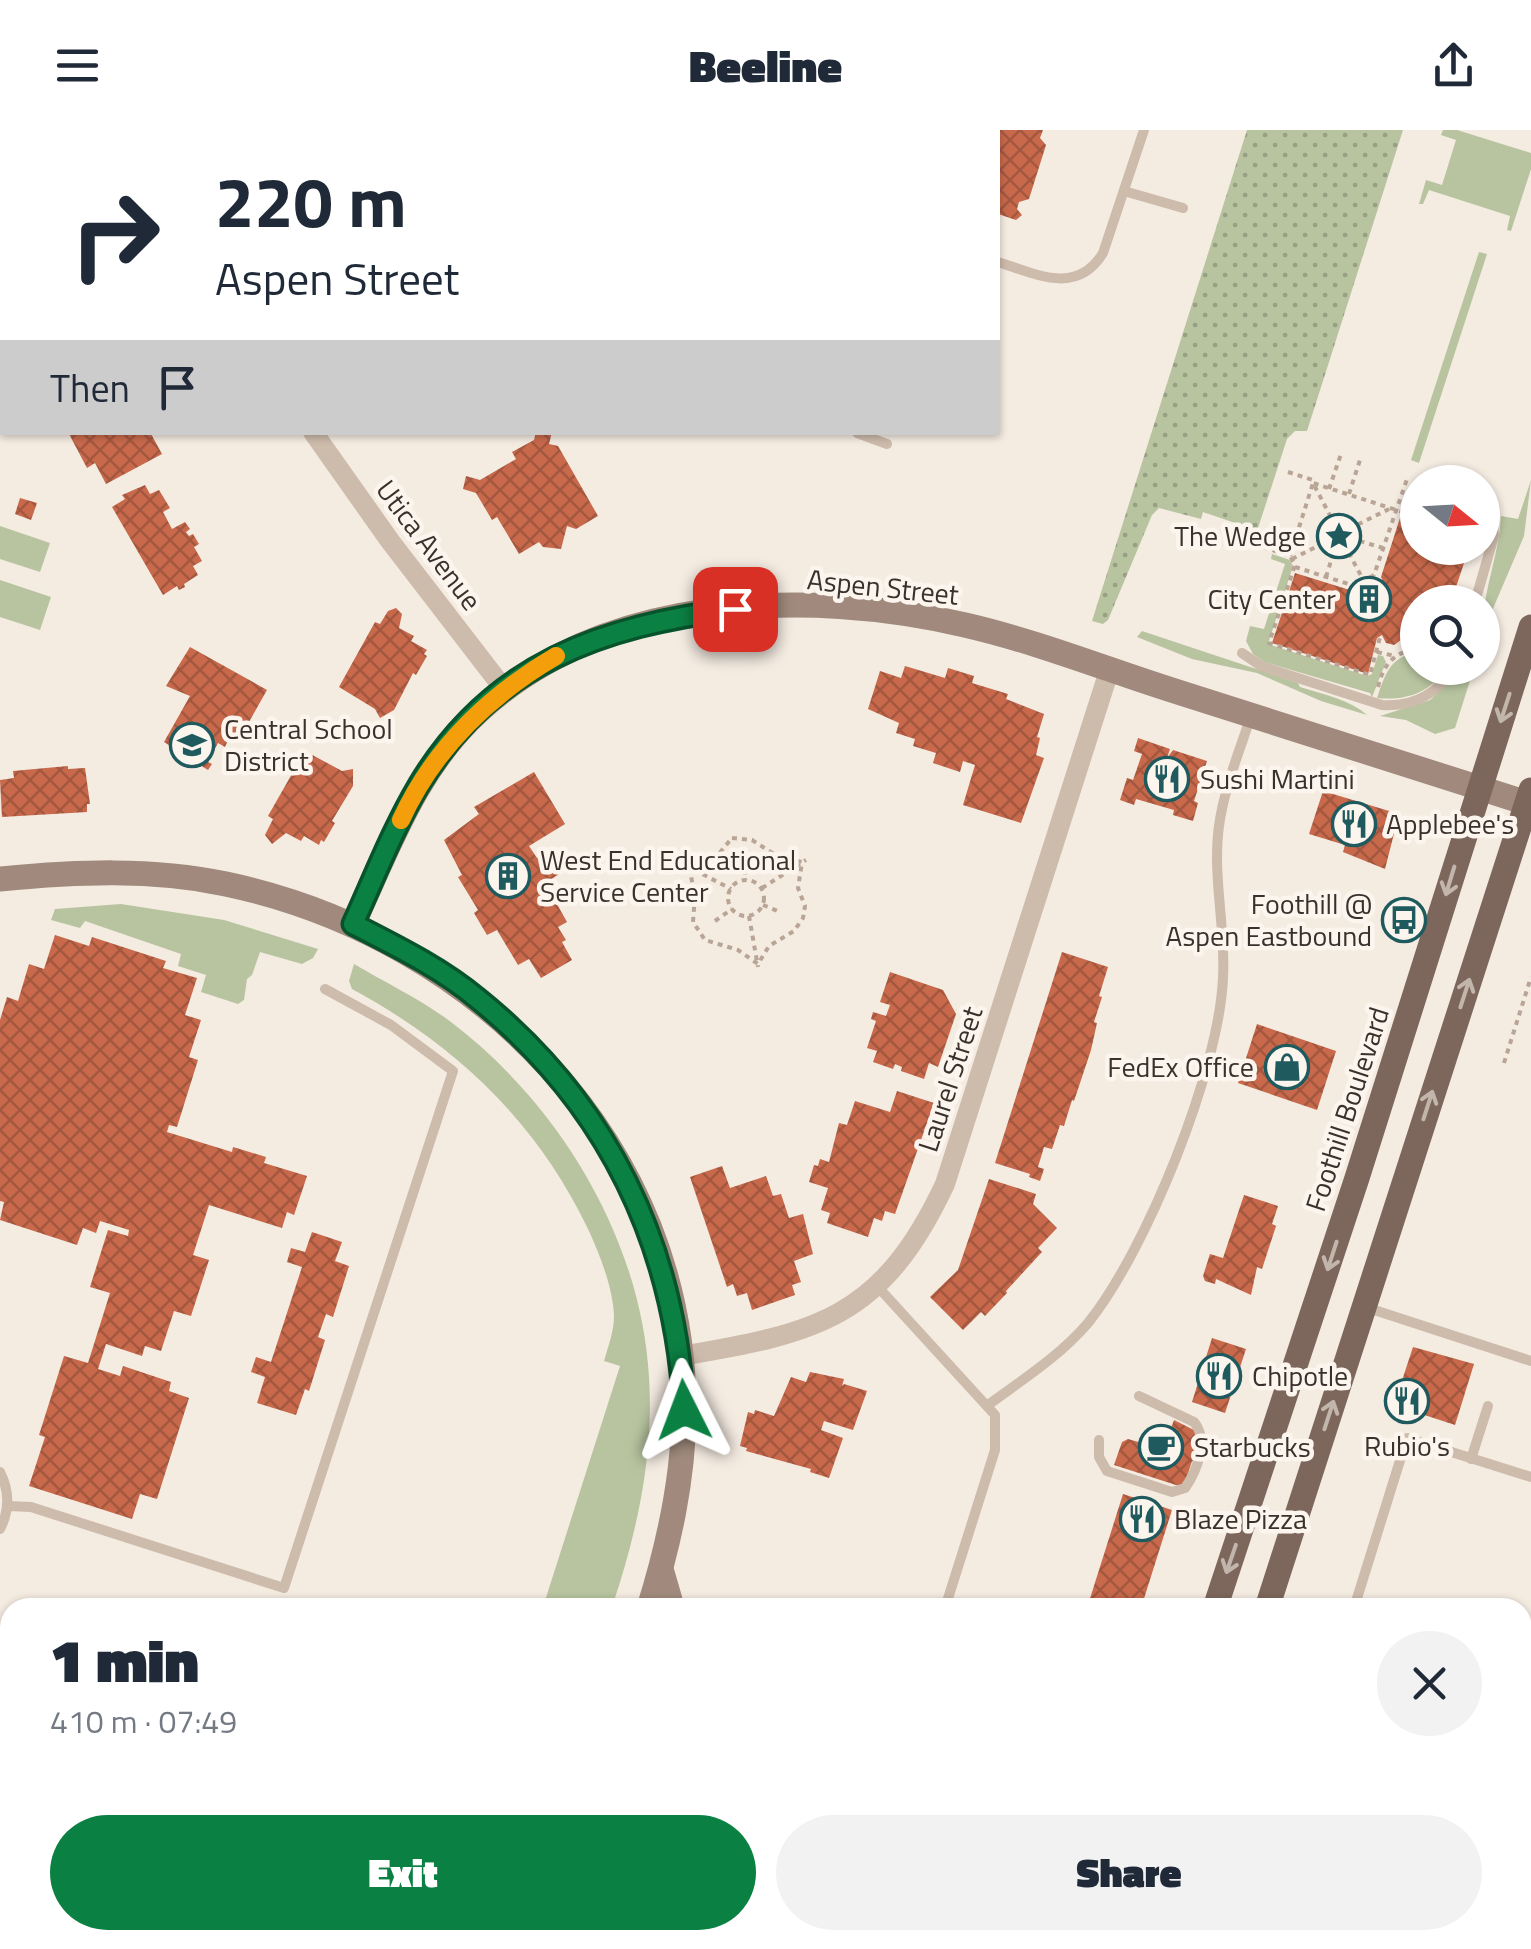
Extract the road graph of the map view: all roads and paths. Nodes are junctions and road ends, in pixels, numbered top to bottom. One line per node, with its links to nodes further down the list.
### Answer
1 (1144, 130): 2 (lane)
2 (1124, 191): 3 (lane); 4 (lane)
3 (1183, 208)
4 (1000, 263)
5 (315, 435): 37 (street, Utica Avenue)
6 (864, 435): 7 (lane)
7 (887, 444)
8 (1340, 454): 12 (path)
9 (1360, 460): 14 (path)
10 (1288, 472): 11 (path)
11 (1313, 484): 12 (path); 17 (path); 25 (path)
12 (1329, 488): 14 (path)
13 (1400, 494): 15 (path)
14 (1349, 495): 15 (path)
15 (1393, 509): 16 (path); 18 (path); 24 (path)
16 (1400, 511)
17 (1336, 524): 18 (path); 20 (path)
18 (1349, 529): 19 (path)
19 (1350, 538): 21 (path); 24 (path)
20 (1330, 540): 22 (path); 25 (path)
21 (1344, 544): 22 (path); 28 (path)
22 (1336, 545): 27 (path)
23 (1263, 547): 25 (path)
24 (1383, 548): 28 (path)
25 (1291, 558): 26 (path)
26 (1294, 566): 27 (path); 31 (path)
27 (1326, 577): 28 (path)
28 (1365, 583)
29 (1531, 627): 40 (main road, Foothill Boulevard, one-way to 40)
30 (1380, 636): 31 (path)
31 (1377, 652): 34 (path)
32 (1242, 653): 38 (lane)
33 (1400, 654): 34 (path)
34 (1396, 656): 38 (path)
35 (1110, 670): 37 (street, Aspen Street); 39 (street, Aspen Street); 59 (street, Laurel Street)
36 (1438, 685): 38 (lane)
37 (504, 689): 54 (street, Aspen Street)
38 (1374, 703)
39 (1251, 716): 40 (street, Aspen Street); 64 (lane)
40 (1479, 788): 41 (street, Aspen Street); 76 (main road, Foothill Boulevard, one-way to 76)
41 (1530, 801): 60 (main road, one-way to 41)
42 (742, 860): 46 (path)
43 (804, 861): 44 (path); 47 (path); 55 (path)
44 (687, 866): 48 (path); 55 (path)
45 (0, 879): 54 (street)
46 (746, 880): 47 (path); 48 (path)
47 (762, 888): 49 (path)
48 (731, 890): 50 (path)
49 (763, 905): 51 (path); 52 (path)
50 (732, 909): 52 (path); 53 (path)
51 (780, 912)
52 (749, 916): 55 (path)
53 (715, 921)
54 (353, 924): 61 (street)
55 (758, 965)
56 (1531, 976): 58 (path)
57 (326, 989): 70 (lane)
58 (1504, 1064)
59 (878, 1288): 61 (street, Laurel Street); 64 (lane)
60 (1363, 1306): 62 (lane); 77 (main road, one-way to 60)
61 (681, 1356): 72 (street)
62 (1531, 1360)
63 (1139, 1396): 66 (lane)
64 (988, 1405): 75 (lane)
65 (1488, 1406): 67 (lane)
66 (1099, 1440)
67 (1471, 1458): 69 (lane); 78 (lane)
68 (0, 1472): 70 (lane)
69 (1531, 1478)
70 (8, 1506): 71 (lane)
71 (0, 1530)
72 (661, 1569): 73 (street); 74 (street)
73 (652, 1598)
74 (669, 1598)
75 (948, 1598)
76 (1218, 1598)
77 (1270, 1598)
78 (1357, 1598)

